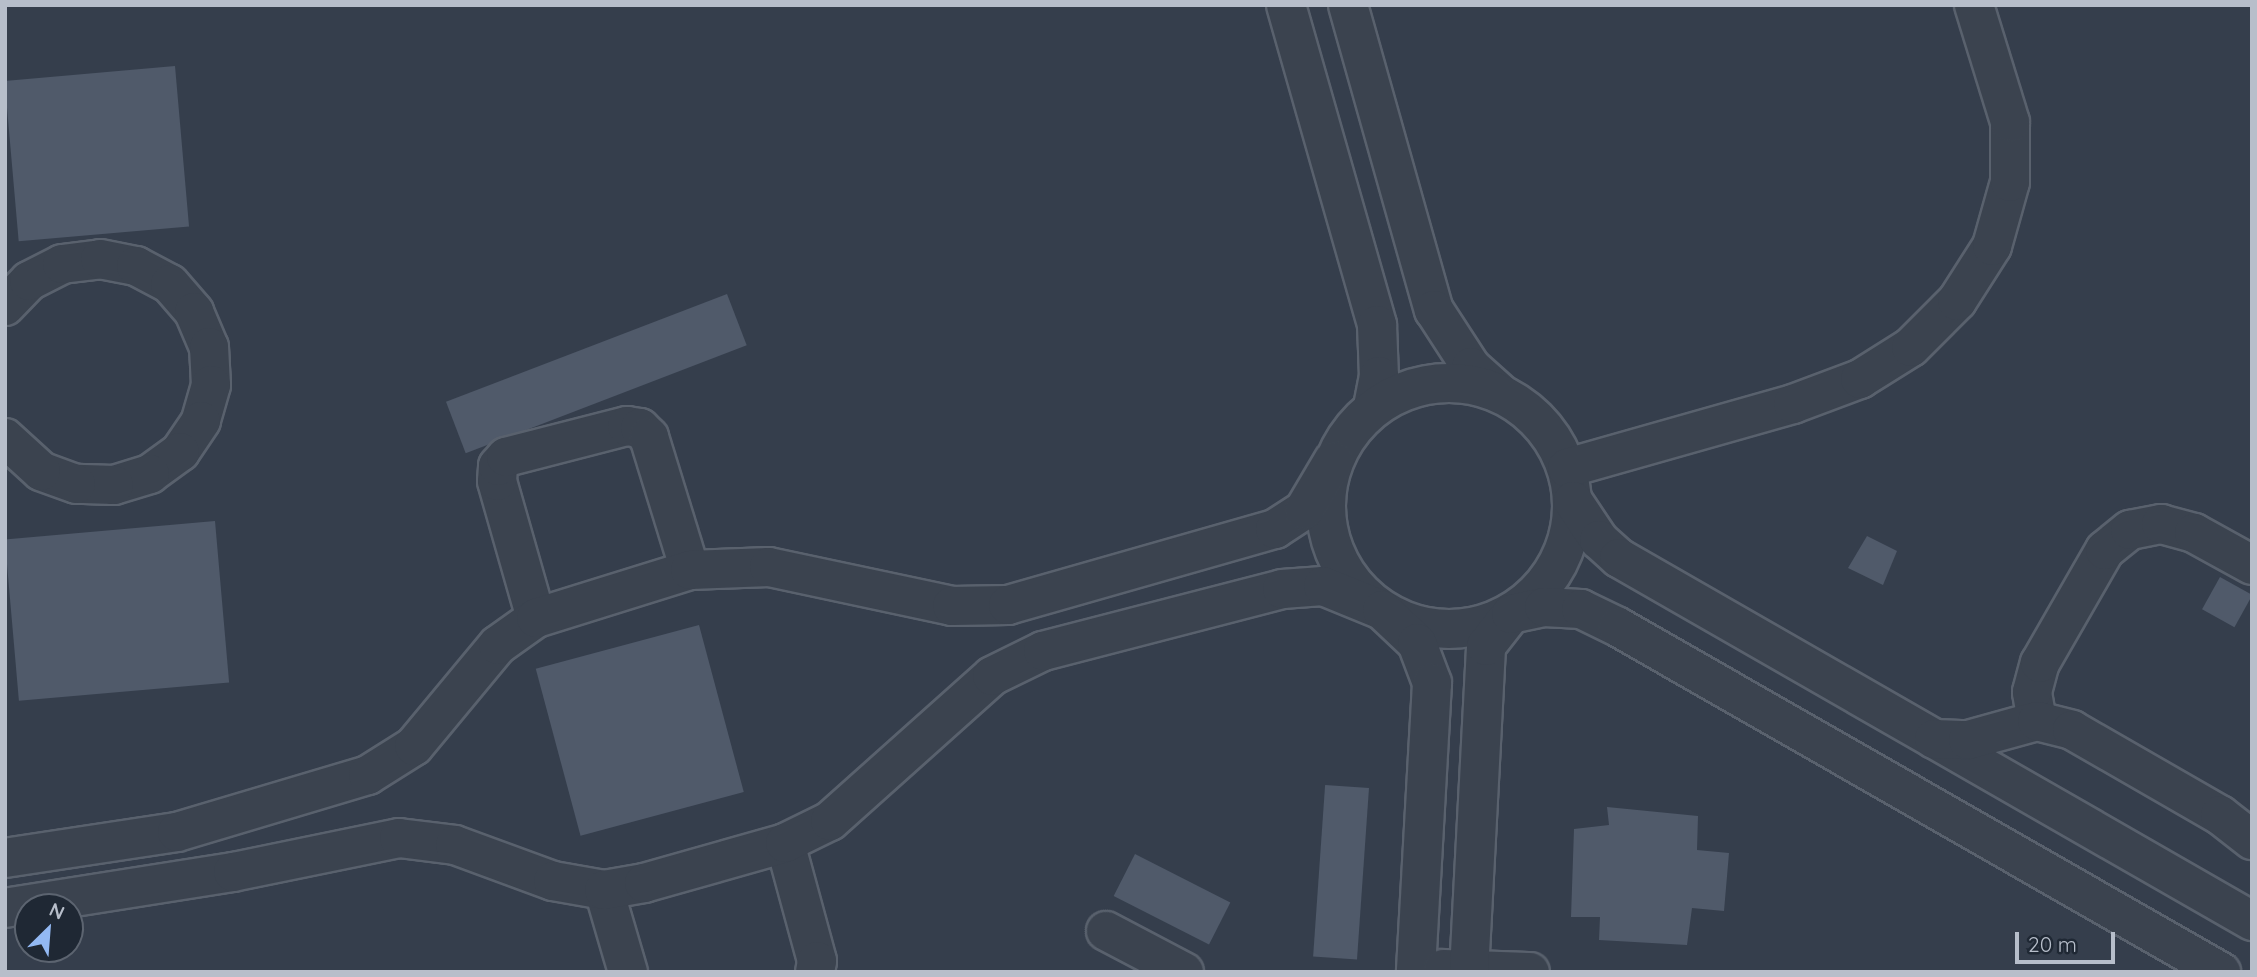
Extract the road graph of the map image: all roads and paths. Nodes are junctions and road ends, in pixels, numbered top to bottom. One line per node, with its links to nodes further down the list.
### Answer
1 (1286, 5): 6 (street)
2 (1348, 5): 5 (street)
3 (1974, 5): 9 (street)
4 (5, 306): 7 (street)
5 (1502, 394): 6 (street); 9 (street)
6 (1373, 408): 8 (street)
7 (5, 438)
8 (1333, 461): 11 (street); 12 (street)
9 (1570, 485): 13 (street); 16 (street)
10 (2252, 565): 15 (street)
11 (690, 570): 14 (street); 14 (street)
12 (1382, 610): 13 (street); 18 (street); 24 (street)
13 (1511, 614): 25 (street); 30 (street)
14 (536, 618): 19 (street)
15 (2037, 721): 16 (street); 17 (street)
16 (1934, 739): 22 (street)
17 (2252, 840)
18 (785, 843): 20 (street); 27 (street)
19 (5, 858)
20 (604, 890): 21 (street); 26 (street)
21 (5, 908)
22 (2252, 921)
23 (1106, 931): 28 (street)
24 (1416, 970): 25 (street)
25 (1469, 971): 29 (street)
26 (628, 972)
27 (815, 972)
28 (1184, 972)
29 (1530, 972)
30 (2221, 972)

